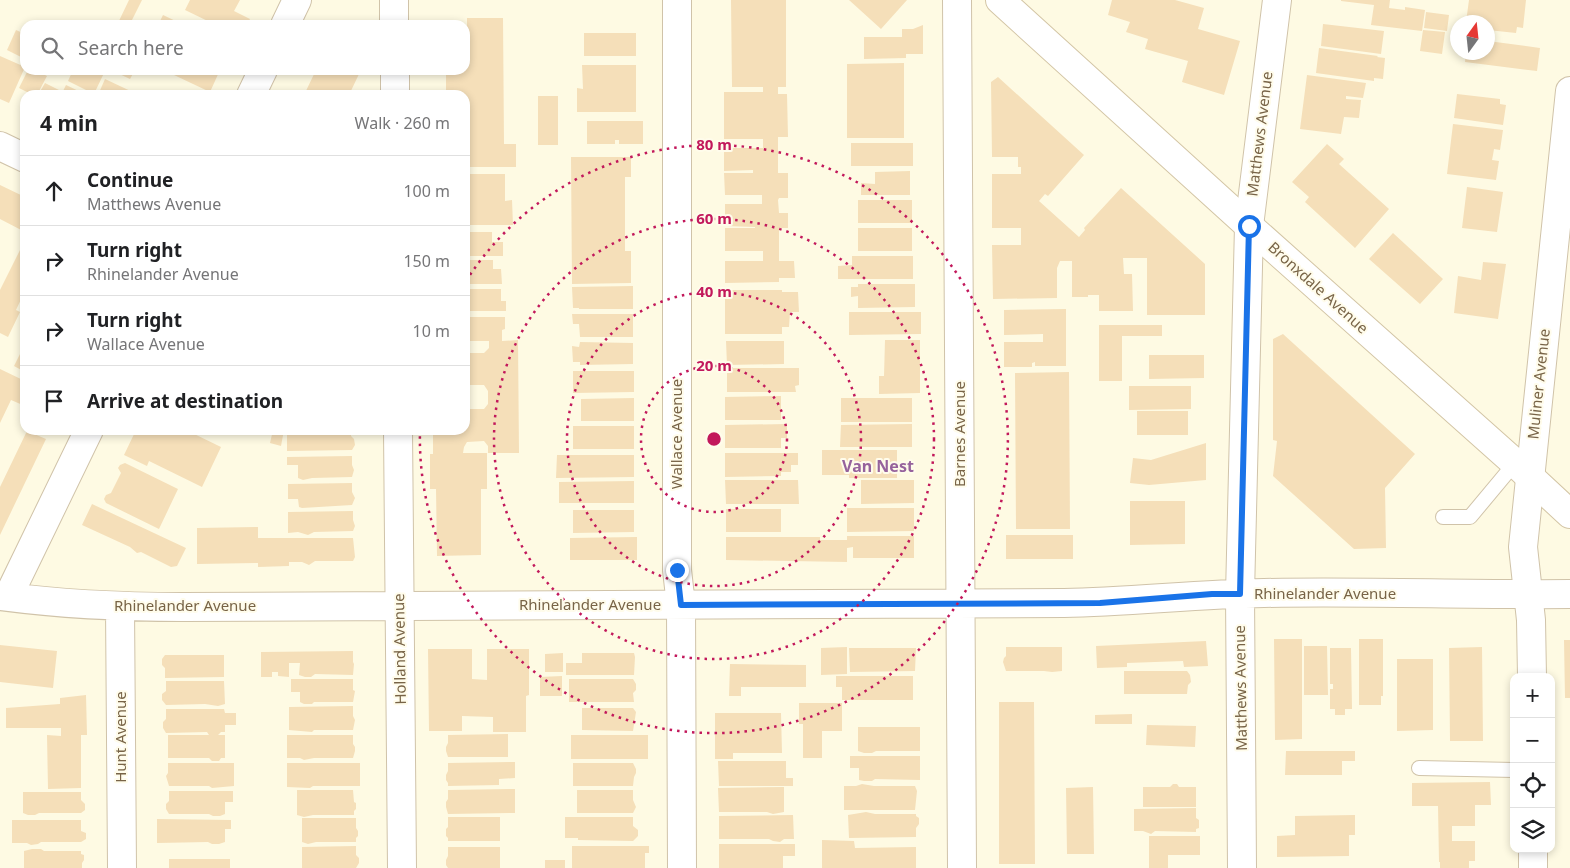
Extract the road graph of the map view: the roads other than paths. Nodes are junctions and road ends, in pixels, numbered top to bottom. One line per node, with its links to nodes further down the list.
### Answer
1 (297, 0): 7 (street)
2 (394, 0): 8 (street)
3 (677, 0): 27 (street, Wallace Avenue)
4 (957, 0): 26 (street, Barnes Avenue)
5 (1000, 0): 16 (street, Bronxdale Avenue)
6 (1277, 0): 16 (street, Matthews Avenue)
7 (287, 20)
8 (394, 20)
9 (261, 75): 11 (street)
10 (395, 75): 12 (street)
11 (253, 90)
12 (395, 90)
13 (1570, 91): 19 (street, Muliner Avenue)
14 (0, 146): 15 (street)
15 (20, 156)
16 (1249, 226): 19 (street, Bronxdale Avenue); 22 (street, Matthews Avenue)
17 (86, 435): 25 (street)
18 (398, 435): 29 (street, Holland Avenue)
19 (1522, 470): 20 (street, Bronxdale Avenue); 21 (lane); 23 (street, Muliner Avenue)
20 (1570, 514)
21 (1443, 517)
22 (1240, 594): 23 (street, Rhinelander Avenue); 26 (street, Rhinelander Avenue); 38 (street, Matthews Avenue)
23 (1528, 594): 24 (street, Rhinelander Avenue); 30 (street, Muliner Avenue)
24 (1570, 594)
25 (4, 597): 28 (street, Rhinelander Avenue)
26 (960, 603): 27 (street, Rhinelander Avenue); 37 (street, Barnes Avenue)
27 (681, 605): 29 (street, Rhinelander Avenue); 36 (street, Wallace Avenue)
28 (120, 606): 29 (street, Rhinelander Avenue); 34 (street, Hunt Avenue)
29 (400, 606): 35 (street, Holland Avenue)
30 (1532, 673)
31 (1419, 768): 32 (lane)
32 (1510, 770)
33 (1533, 853): 39 (street)
34 (122, 868)
35 (402, 868)
36 (682, 868)
37 (962, 868)
38 (1242, 868)
39 (1534, 868)

